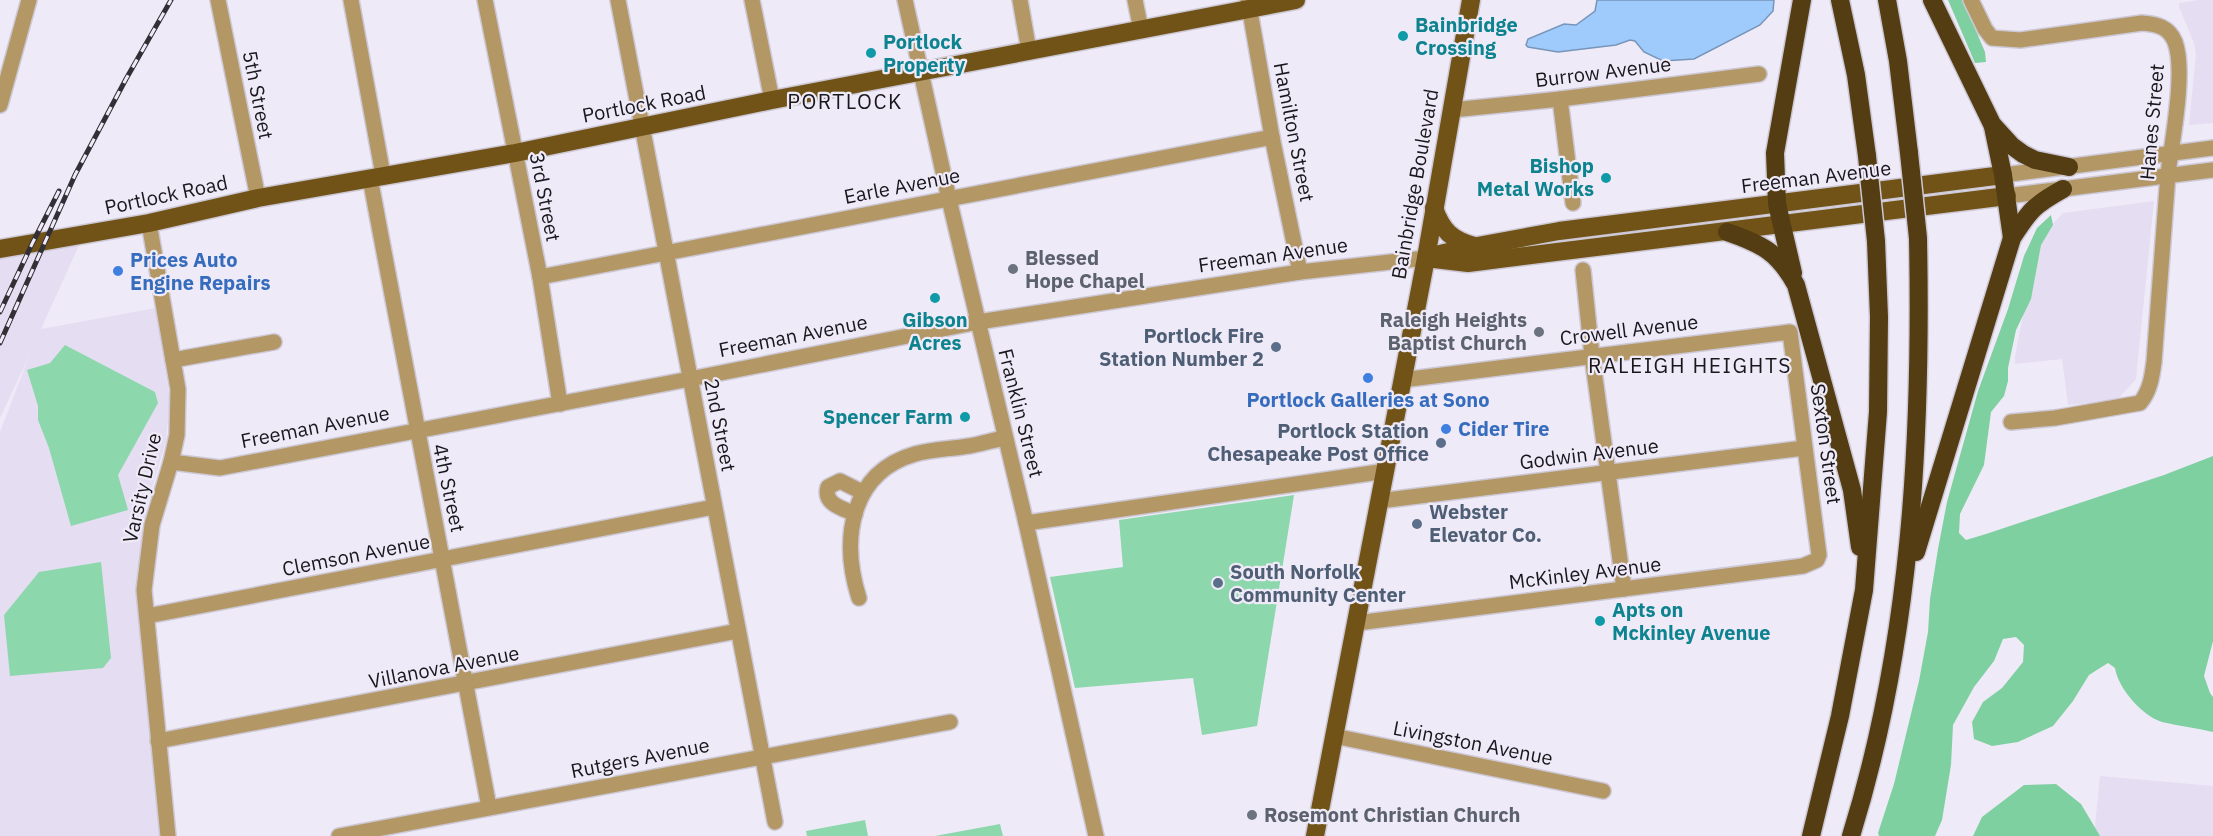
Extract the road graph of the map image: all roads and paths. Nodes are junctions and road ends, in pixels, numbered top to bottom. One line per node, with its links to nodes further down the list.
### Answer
1 (29, 0): 24 (street)
2 (218, 0): 39 (street, 5th Street)
3 (351, 0): 36 (street, 4th Street)
4 (485, 0): 30 (street, 3rd Street)
5 (618, 0): 27 (street, 2nd Street)
6 (752, 0): 23 (street)
7 (905, 0): 20 (street, Franklin Street)
8 (1020, 0): 19 (street)
9 (1135, 0): 18 (street)
10 (1296, 0): 17 (main road, Portlock Road)
11 (1471, 0): 25 (main road, Bainbridge Boulevard)
12 (1802, 0): 42 (highway)
13 (1840, 0): 81 (highway, bridge)
14 (1887, 0): 79 (highway, bridge)
15 (1932, 0): 26 (highway)
16 (1971, 0): 31 (street, Hanes Street)
17 (1249, 4): 18 (main road, Portlock Road); 28 (street, Hamilton Street)
18 (1141, 30): 19 (main road, Portlock Road)
19 (1029, 51): 20 (main road, Portlock Road)
20 (920, 74): 23 (main road, Portlock Road); 40 (street, Franklin Street)
21 (1758, 74): 22 (street, Burrow Avenue)
22 (1560, 99): 25 (street, Burrow Avenue); 41 (street)
23 (772, 100): 27 (main road, Portlock Road)
24 (0, 105)
25 (1452, 110): 43 (main road, Bainbridge Boulevard)
26 (1992, 124): 32 (highway); 34 (highway)
27 (643, 127): 30 (main road, Portlock Road); 50 (street, 2nd Street)
28 (1272, 137): 40 (street, Earle Avenue); 53 (street, Hamilton Street)
29 (2213, 148): 31 (street, Freeman Avenue)
30 (514, 153): 36 (main road, Portlock Road); 54 (street, 3rd Street)
31 (2171, 154): 32 (street, Freeman Avenue); 35 (street, Hanes Street)
32 (2069, 167): 34 (street, Freeman Avenue)
33 (2213, 170): 35 (street, Freeman Avenue)
34 (2004, 175): 38 (highway); 42 (main road, Freeman Avenue)
35 (2168, 175): 37 (street, Freeman Avenue); 64 (street, Hanes Street)
36 (376, 176): 39 (main road, Portlock Road); 65 (street, 4th Street)
37 (2063, 189): 38 (street, Freeman Avenue); 47 (highway)
38 (2007, 196): 45 (main road, Freeman Avenue); 47 (highway)
39 (258, 198): 44 (main road, Portlock Road)
40 (949, 199): 50 (street, Earle Avenue); 56 (street, Franklin Street)
41 (1573, 203)
42 (1777, 204): 45 (highway); 48 (main road, Freeman Avenue)
43 (1434, 208): 48 (main road); 51 (main road, Bainbridge Boulevard)
44 (149, 223): 49 (main road, Portlock Road); 60 (street, Varsity Drive)
45 (1782, 225): 46 (main road, Freeman Avenue); 55 (highway)
46 (1727, 232): 51 (main road, Freeman Avenue); 55 (highway)
47 (2012, 238): 79 (highway)
48 (1474, 246): 51 (main road, Freeman Avenue)
49 (0, 249)
50 (667, 252): 54 (street, Earle Avenue); 61 (street, 2nd Street)
51 (1426, 258): 53 (street, Freeman Avenue); 62 (main road, Bainbridge Boulevard)
52 (1583, 270): 59 (street)
53 (1300, 272): 56 (street, Freeman Avenue)
54 (540, 277): 63 (street, 3rd Street)
55 (1796, 285): 81 (highway)
56 (978, 322): 61 (street, Freeman Avenue); 66 (street, Franklin Street)
57 (1790, 332): 59 (street, Crowell Avenue); 67 (street, Sexton Street)
58 (274, 342): 60 (street)
59 (1592, 356): 62 (street, Crowell Avenue); 70 (street)
60 (173, 360): 68 (street, Varsity Drive)
61 (690, 379): 63 (street, Freeman Avenue); 73 (street, 2nd Street)
62 (1402, 380): 69 (main road, Bainbridge Boulevard)
63 (560, 404): 65 (street, Freeman Avenue)
64 (2011, 422)
65 (416, 430): 68 (street, Freeman Avenue); 76 (street, 4th Street)
66 (1005, 438): 71 (street); 75 (street, Franklin Street)
67 (1804, 448): 70 (street, Godwin Avenue); 77 (street, Sexton Street)
68 (171, 462): 82 (street, Varsity Drive)
69 (1386, 471): 72 (main road, Bainbridge Boulevard); 75 (street)
70 (1608, 473): 72 (street, Godwin Avenue); 78 (street)
71 (862, 492): 74 (street); 74 (street)
72 (1379, 501): 83 (main road, Bainbridge Boulevard)
73 (714, 507): 76 (street, Clemson Avenue); 84 (street, 2nd Street)
74 (855, 514): 80 (street)
75 (1026, 523): 95 (street, Franklin Street)
76 (443, 560): 82 (street, Clemson Avenue); 85 (street, 4th Street)
77 (1817, 560): 78 (street, McKinley Avenue)
78 (1624, 589): 83 (street, McKinley Avenue)
79 (1904, 591): 98 (highway)
80 (859, 598)
81 (1860, 609): 97 (highway)
82 (147, 616): 88 (street, Varsity Drive)
83 (1357, 623): 87 (main road, Bainbridge Boulevard)
84 (738, 631): 85 (street, Villanova Avenue); 89 (street, 2nd Street)
85 (467, 684): 88 (street, Villanova Avenue); 91 (street, 4th Street)
86 (950, 722): 89 (street, Rutgers Avenue)
87 (1334, 736): 90 (street, Livingston Avenue); 96 (main road, Bainbridge Boulevard)
88 (158, 741): 93 (street, Varsity Drive)
89 (763, 756): 91 (street, Rutgers Avenue); 92 (street, 2nd Street)
90 (1603, 791)
91 (489, 807): 94 (street, Rutgers Avenue)
92 (774, 822)
93 (168, 836)
94 (339, 836)
95 (1097, 836)
96 (1315, 836)
97 (1810, 836)
98 (1851, 836)

